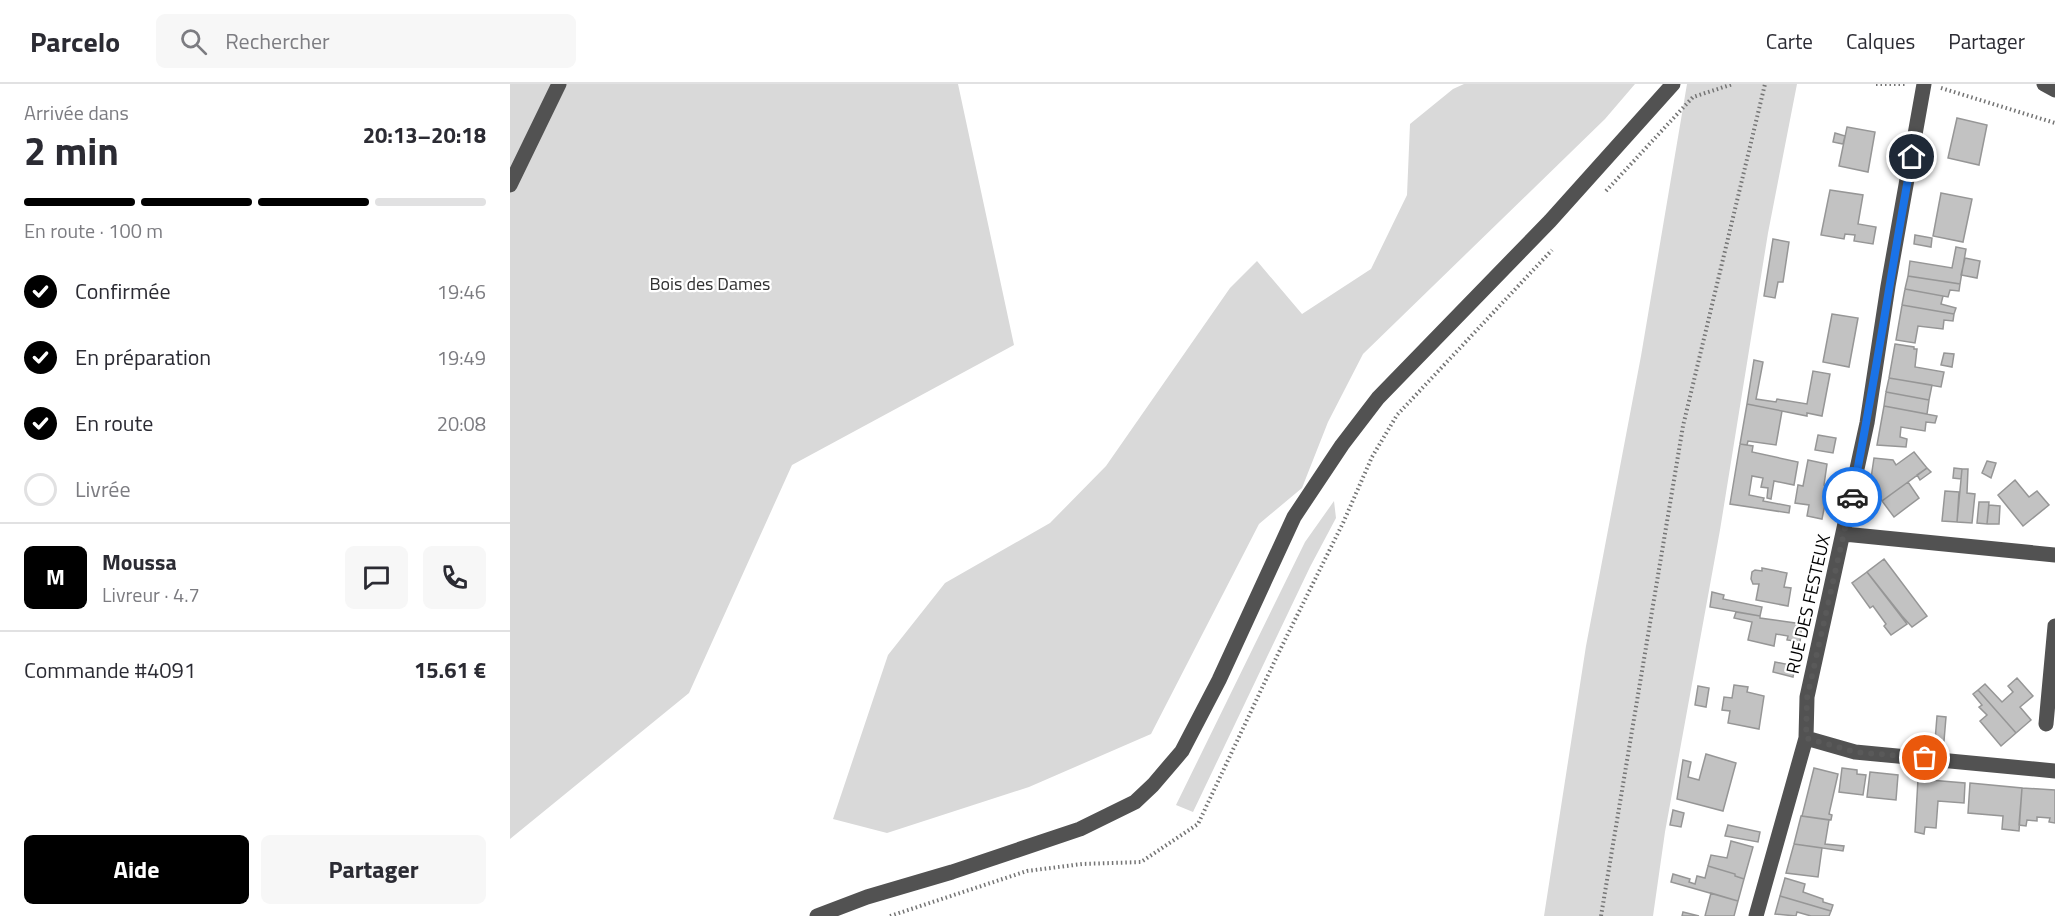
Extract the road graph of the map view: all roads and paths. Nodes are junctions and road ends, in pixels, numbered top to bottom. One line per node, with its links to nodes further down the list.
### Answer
1 (559, 84): 11 (street)
2 (1672, 84): 20 (street)
3 (1733, 84): 12 (path)
4 (1765, 84): 22 (path)
5 (1876, 84): 6 (path)
6 (1909, 84)
7 (2044, 84): 9 (street)
8 (1931, 86): 10 (path); 14 (street, RUE DES FESTEUX)
9 (2055, 90)
10 (2055, 123)
11 (510, 185)
12 (1601, 196)
13 (1556, 246): 21 (path)
14 (1844, 534): 15 (street); 18 (street, RUE DES FESTEUX)
15 (2055, 555)
16 (2055, 626): 17 (street)
17 (2046, 724)
18 (1806, 738): 19 (street); 23 (street, RUE DES FESTEUX)
19 (2055, 771)
20 (817, 916)
21 (890, 916)
22 (1600, 916)
23 (1756, 916)

